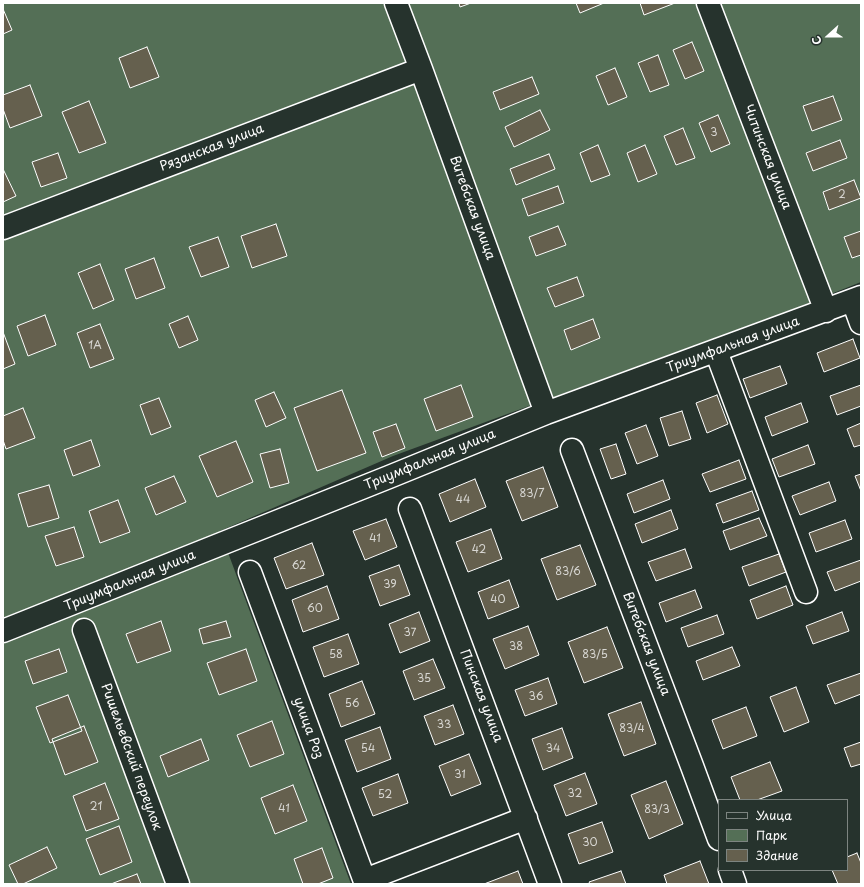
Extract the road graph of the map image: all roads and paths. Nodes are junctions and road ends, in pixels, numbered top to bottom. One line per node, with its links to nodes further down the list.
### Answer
1 (396, 3): 3 (street, Витебская улица)
2 (708, 3): 6 (street, Читинская улица)
3 (421, 69): 4 (street, Рязанская улица); 9 (street, Витебская улица)
4 (3, 228)
5 (857, 299): 6 (street, Триумфальная улица); 7 (street)
6 (826, 311): 8 (street, Триумфальная улица)
7 (861, 323)
8 (716, 351): 9 (street, Триумфальная улица); 13 (street)
9 (546, 413): 15 (street, Триумфальная улица)
10 (572, 450): 17 (street, Витебская улица)
11 (410, 509): 16 (street, Пинская улица)
12 (250, 572): 19 (street, улица Роз)
13 (806, 592)
14 (84, 630): 20 (street, Ришельевский переулок)
15 (3, 631)
16 (526, 818): 19 (street); 21 (street, Пинская улица)
17 (718, 836)
18 (730, 871): 22 (street)
19 (366, 882)
20 (178, 884)
21 (550, 884)
22 (735, 884)

